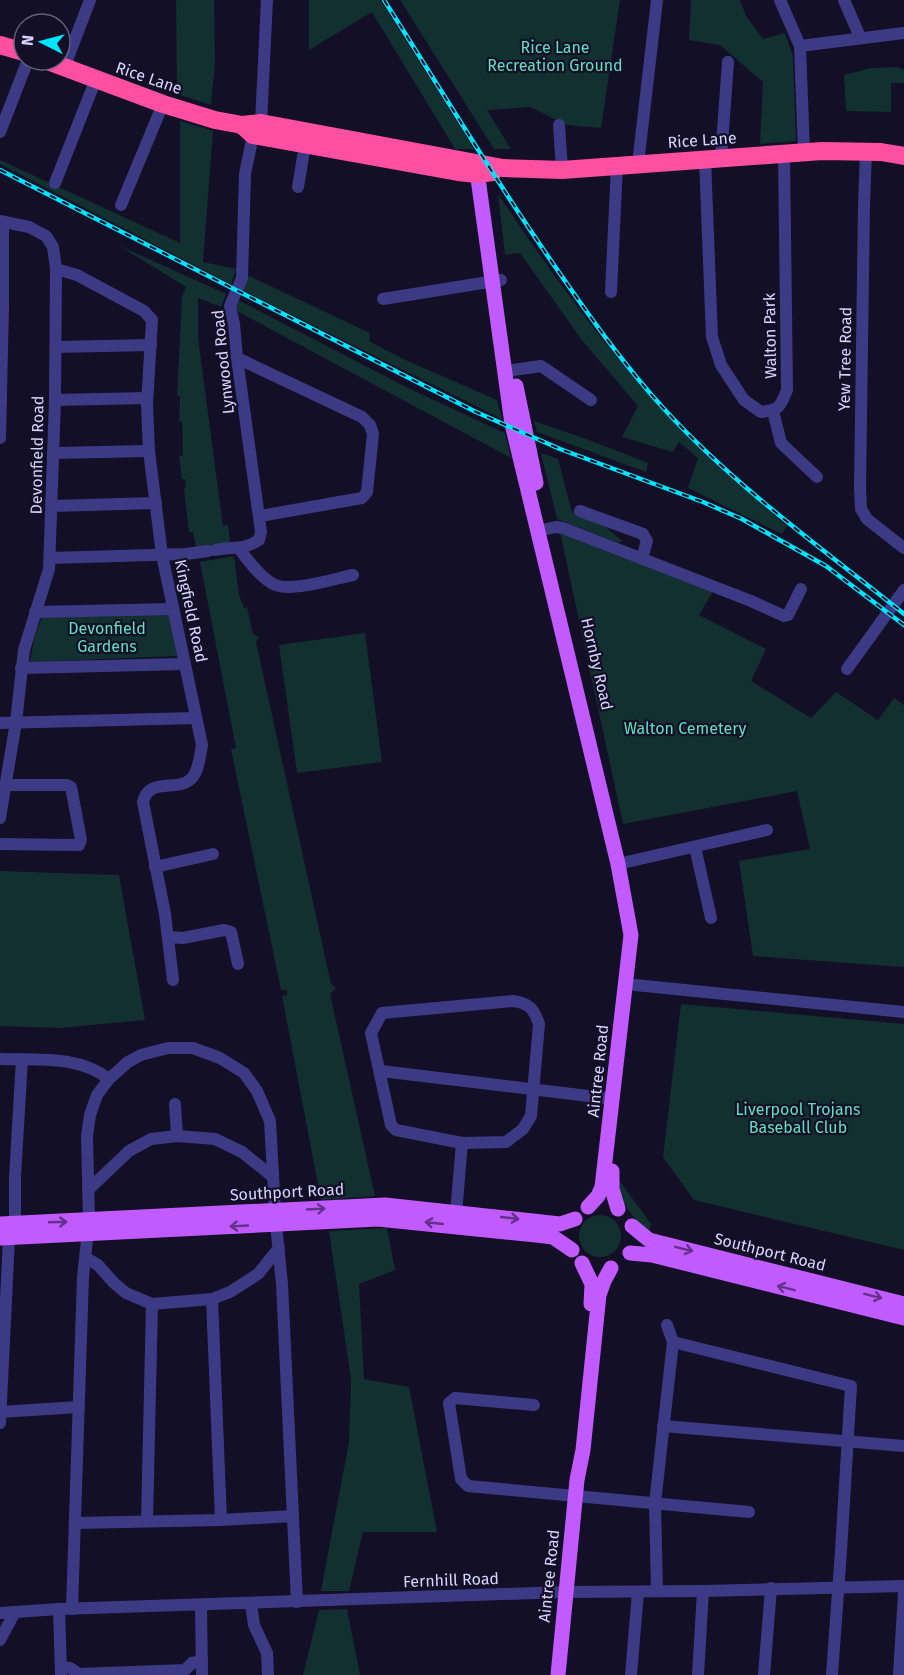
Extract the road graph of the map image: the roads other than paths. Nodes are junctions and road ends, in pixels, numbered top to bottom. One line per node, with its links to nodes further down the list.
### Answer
1 (90, 0): 9 (street)
2 (267, 0): 16 (street, Lynwood Road)
3 (657, 0): 24 (street)
4 (780, 0): 8 (street)
5 (844, 0): 7 (street)
6 (904, 33): 7 (street)
7 (860, 37): 8 (street)
8 (800, 46): 20 (street)
9 (72, 47)
10 (728, 62): 23 (street)
11 (72, 71): 13 (highway, Rice Lane)
12 (18, 72): 17 (street)
13 (96, 79): 14 (highway, Rice Lane); 29 (street)
14 (163, 104): 16 (highway, Rice Lane); 30 (street)
15 (559, 125): 27 (street)
16 (252, 127): 18 (highway, Rice Lane); 26 (highway, Rice Lane); 39 (street, Lynwood Road)
17 (0, 132)
18 (305, 145): 26 (highway, Rice Lane); 28 (street)
19 (866, 151): 20 (highway, Rice Lane); 22 (highway, Rice Lane); 58 (street, Yew Tree Road)
20 (804, 152): 21 (highway, Rice Lane)
21 (784, 153): 23 (highway, Rice Lane); 44 (street, Walton Park)
22 (904, 156)
23 (713, 158): 24 (highway, Rice Lane); 44 (street)
24 (638, 164): 25 (highway, Rice Lane)
25 (617, 165): 27 (highway, Rice Lane); 34 (street)
26 (488, 168): 27 (highway, Rice Lane); 33 (main road, Hornby Road)
27 (562, 170)
28 (302, 180)
29 (55, 183)
30 (121, 205)
31 (1, 222): 32 (street, Devonfield Road); 36 (street)
32 (56, 269): 37 (street, Kingfield Road); 38 (street, Devonfield Road)
33 (496, 281): 35 (street); 40 (main road, Hornby Road); 45 (main road, Hornby Road)
34 (611, 292)
35 (383, 299)
36 (1, 332): 46 (street)
37 (151, 345): 38 (street); 41 (street, Kingfield Road)
38 (56, 348): 42 (street, Devonfield Road)
39 (237, 358): 54 (street, Lynwood Road); 54 (street)
40 (513, 370): 43 (street); 45 (main road, Hornby Road)
41 (147, 398): 42 (street); 47 (street, Kingfield Road)
42 (55, 400): 48 (street, Devonfield Road)
43 (591, 400)
44 (774, 411): 49 (street)
45 (521, 435): 56 (main road, Hornby Road)
46 (0, 438)
47 (149, 451): 48 (street); 50 (street, Kingfield Road)
48 (53, 453): 52 (street, Devonfield Road)
49 (817, 477)
50 (156, 503): 52 (street); 59 (street, Kingfield Road)
51 (601, 505): 55 (street)
52 (52, 506): 60 (street, Devonfield Road)
53 (580, 511): 55 (street)
54 (260, 516): 57 (street, Lynwood Road)
55 (596, 518): 61 (street)
56 (542, 530): 61 (street); 79 (main road, Hornby Road)
57 (235, 548): 59 (street, Lynwood Road); 62 (street)
58 (904, 549)
59 (162, 555): 60 (street, Lynwood Road); 65 (street, Kingfield Road)
60 (50, 558): 66 (street, Devonfield Road)
61 (642, 558): 63 (street)
62 (353, 574)
63 (801, 589)
64 (902, 593): 69 (street)
65 (174, 609): 66 (street); 67 (street, Kingfield Road)
66 (35, 612): 68 (street, Devonfield Road)
67 (185, 664): 68 (street); 70 (street, Kingfield Road)
68 (21, 668): 71 (street, Devonfield Road)
69 (847, 669)
70 (196, 718): 71 (street); 80 (street, Kingfield Road)
71 (16, 722): 72 (street); 73 (street, Devonfield Road)
72 (0, 723)
73 (5, 785): 74 (street, Devonfield Road); 76 (street)
74 (0, 818)
75 (767, 830): 77 (street)
76 (0, 844)
77 (695, 847): 79 (street); 81 (street)
78 (215, 854): 80 (street)
79 (622, 863): 82 (main road, Hornby Road); 86 (main road, Hornby Road)
80 (155, 867): 83 (street, Kingfield Road)
81 (711, 918)
82 (631, 935): 93 (main road, Aintree Road)
83 (168, 937): 84 (street); 85 (street, Kingfield Road)
84 (238, 964)
85 (173, 980)
86 (635, 985): 87 (street); 100 (main road, Hornby Road)
87 (904, 1012)
88 (0, 1059): 89 (street)
89 (22, 1059): 91 (street); 106 (street)
90 (381, 1071): 92 (street); 92 (street); 96 (street)
91 (109, 1079): 97 (street); 98 (street)
92 (533, 1090): 93 (street); 96 (street)
93 (613, 1099): 99 (main road, Aintree Road)
94 (175, 1104): 95 (street)
95 (177, 1137): 97 (street); 98 (street)
96 (462, 1143): 101 (street)
97 (272, 1176): 102 (street)
98 (88, 1190): 104 (street)
99 (588, 1207): 100 (main road); 103 (main road)
100 (618, 1209): 105 (main road)
101 (456, 1213): 102 (main road, Southport Road, one-way to 101); 103 (main road, Southport Road, one-way to 103)
102 (275, 1217): 104 (main road, Southport Road); 107 (street); 108 (main road, Southport Road, one-way to 102)
103 (575, 1219): 108 (main road)
104 (88, 1222): 106 (main road, Southport Road); 110 (street)
105 (632, 1226): 109 (main road); 115 (main road, Southport Road, one-way to 115)
106 (6, 1231): 116 (street)
107 (279, 1248): 113 (street); 130 (street)
108 (572, 1250): 111 (main road)
109 (630, 1253): 112 (main road); 117 (main road, Southport Road, one-way to 109)
110 (86, 1258): 114 (street); 121 (street)
111 (582, 1263): 112 (main road); 127 (main road, Aintree Road)
112 (611, 1268): 127 (main road, Aintree Road)
113 (212, 1299): 114 (street); 132 (street)
114 (152, 1304): 131 (street)
115 (904, 1304)
116 (3, 1312): 122 (street)
117 (904, 1318)
118 (667, 1325): 119 (street)
119 (673, 1342): 124 (street); 125 (street)
120 (534, 1406): 127 (street)
121 (79, 1407): 122 (street); 133 (street)
122 (0, 1412): 123 (street)
123 (0, 1423)
124 (663, 1426): 125 (street); 128 (street)
125 (847, 1442): 126 (street); 136 (street)
126 (904, 1446)
127 (576, 1488): 128 (street); 139 (main road, Aintree Road)
128 (656, 1503): 129 (street); 137 (street)
129 (749, 1512)
130 (294, 1516): 132 (street); 142 (street)
131 (147, 1520): 132 (street); 133 (street)
132 (221, 1520)
133 (75, 1523): 145 (street)
134 (904, 1586): 136 (street, Fernhill Road)
135 (771, 1588): 136 (street, Fernhill Road); 138 (street, Fernhill Road); 158 (street)
136 (837, 1588): 159 (street)
137 (657, 1591): 138 (street, Fernhill Road); 140 (street, Fernhill Road)
138 (704, 1591): 157 (street)
139 (566, 1592): 140 (street, Fernhill Road); 142 (street, Fernhill Road); 155 (main road, Aintree Road)
140 (638, 1592): 156 (street)
141 (904, 1593): 160 (street)
142 (297, 1602): 143 (street, Fernhill Road)
143 (251, 1604): 144 (street, Fernhill Road); 154 (street)
144 (201, 1606): 145 (street, Fernhill Road); 149 (street)
145 (66, 1609): 146 (street, Fernhill Road); 150 (street)
146 (15, 1612): 147 (street, Fernhill Road); 148 (street)
147 (0, 1613)
148 (0, 1640)
149 (202, 1661): 151 (street); 153 (street)
150 (61, 1671): 152 (street)
151 (188, 1672): 152 (street)
152 (78, 1675)
153 (202, 1675)
154 (268, 1675)
155 (558, 1675)
156 (631, 1675)
157 (698, 1675)
158 (764, 1675)
159 (832, 1675)
160 (899, 1675)

